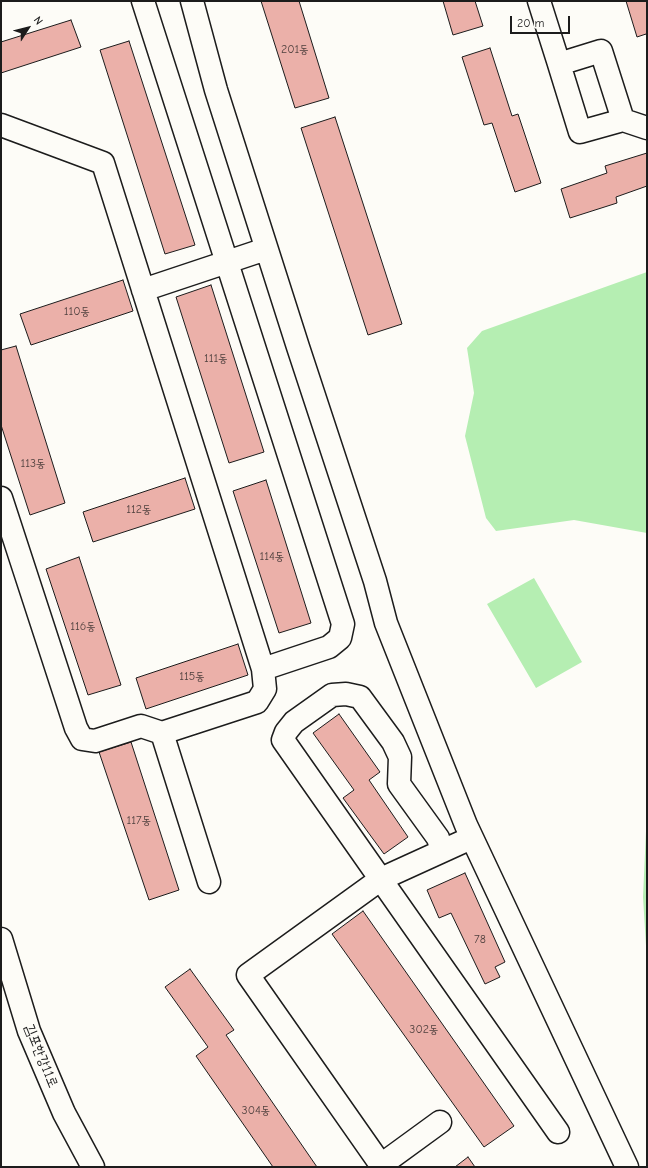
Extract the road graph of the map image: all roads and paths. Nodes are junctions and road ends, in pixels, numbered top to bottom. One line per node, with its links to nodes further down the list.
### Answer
1 (143, 1): 9 (street)
2 (192, 1): 8 (street)
3 (539, 1): 4 (street)
4 (559, 64): 5 (street); 5 (street)
5 (623, 120): 7 (street)
6 (1, 126): 10 (street)
7 (647, 128)
8 (266, 249): 9 (street); 14 (street)
9 (227, 262): 10 (street); 12 (street)
10 (143, 290): 12 (street)
11 (1, 498): 13 (street)
12 (263, 669): 13 (street)
13 (162, 733): 17 (street)
14 (472, 838): 15 (street); 24 (street)
15 (442, 851): 16 (street); 16 (street)
16 (381, 879): 20 (street); 21 (street)
17 (209, 882)
18 (1, 939): 19 (street, 김포한강11로)
19 (6, 979): 22 (street, 김포한강11로); 23 (street, 김포한강11로)
20 (440, 1122)
21 (558, 1132)
22 (84, 1167)
23 (93, 1167)
24 (627, 1167)

